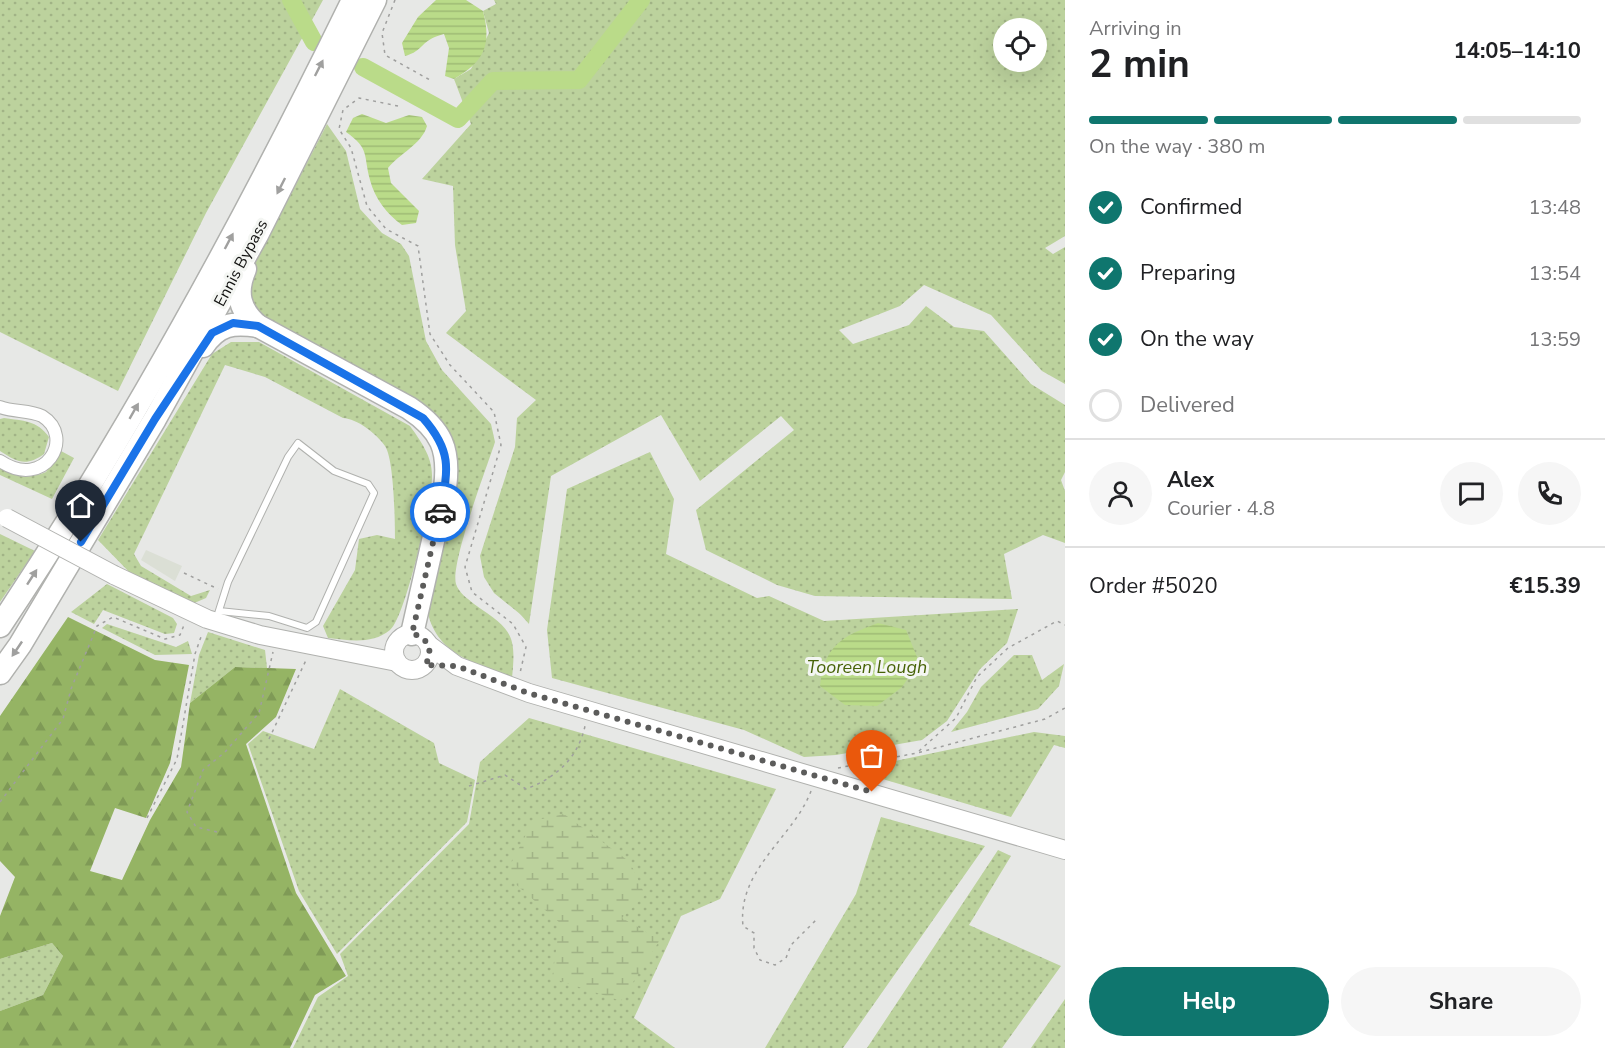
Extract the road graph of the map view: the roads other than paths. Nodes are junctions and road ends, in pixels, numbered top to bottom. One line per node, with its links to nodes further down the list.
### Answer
1 (353, 0): 10 (highway, Ennis Bypass, one-way to 1)
2 (375, 0): 3 (highway, Ennis Bypass, one-way to 3)
3 (257, 235): 4 (highway); 6 (highway, Ennis Bypass)
4 (258, 326): 6 (highway); 11 (highway)
5 (0, 407): 7 (street)
6 (155, 419): 16 (highway, Ennis Bypass, one-way to 16)
7 (0, 461)
8 (4, 516): 9 (main road, bridge)
9 (214, 617): 9 (lane); 12 (main road)
10 (1, 625)
11 (413, 640): 12 (main road); 13 (main road); 14 (main road); 15 (main road)
12 (364, 654): 13 (main road)
13 (397, 662): 14 (main road)
14 (425, 665): 15 (main road)
15 (457, 666): 17 (main road)
16 (0, 672)
17 (1065, 850)

